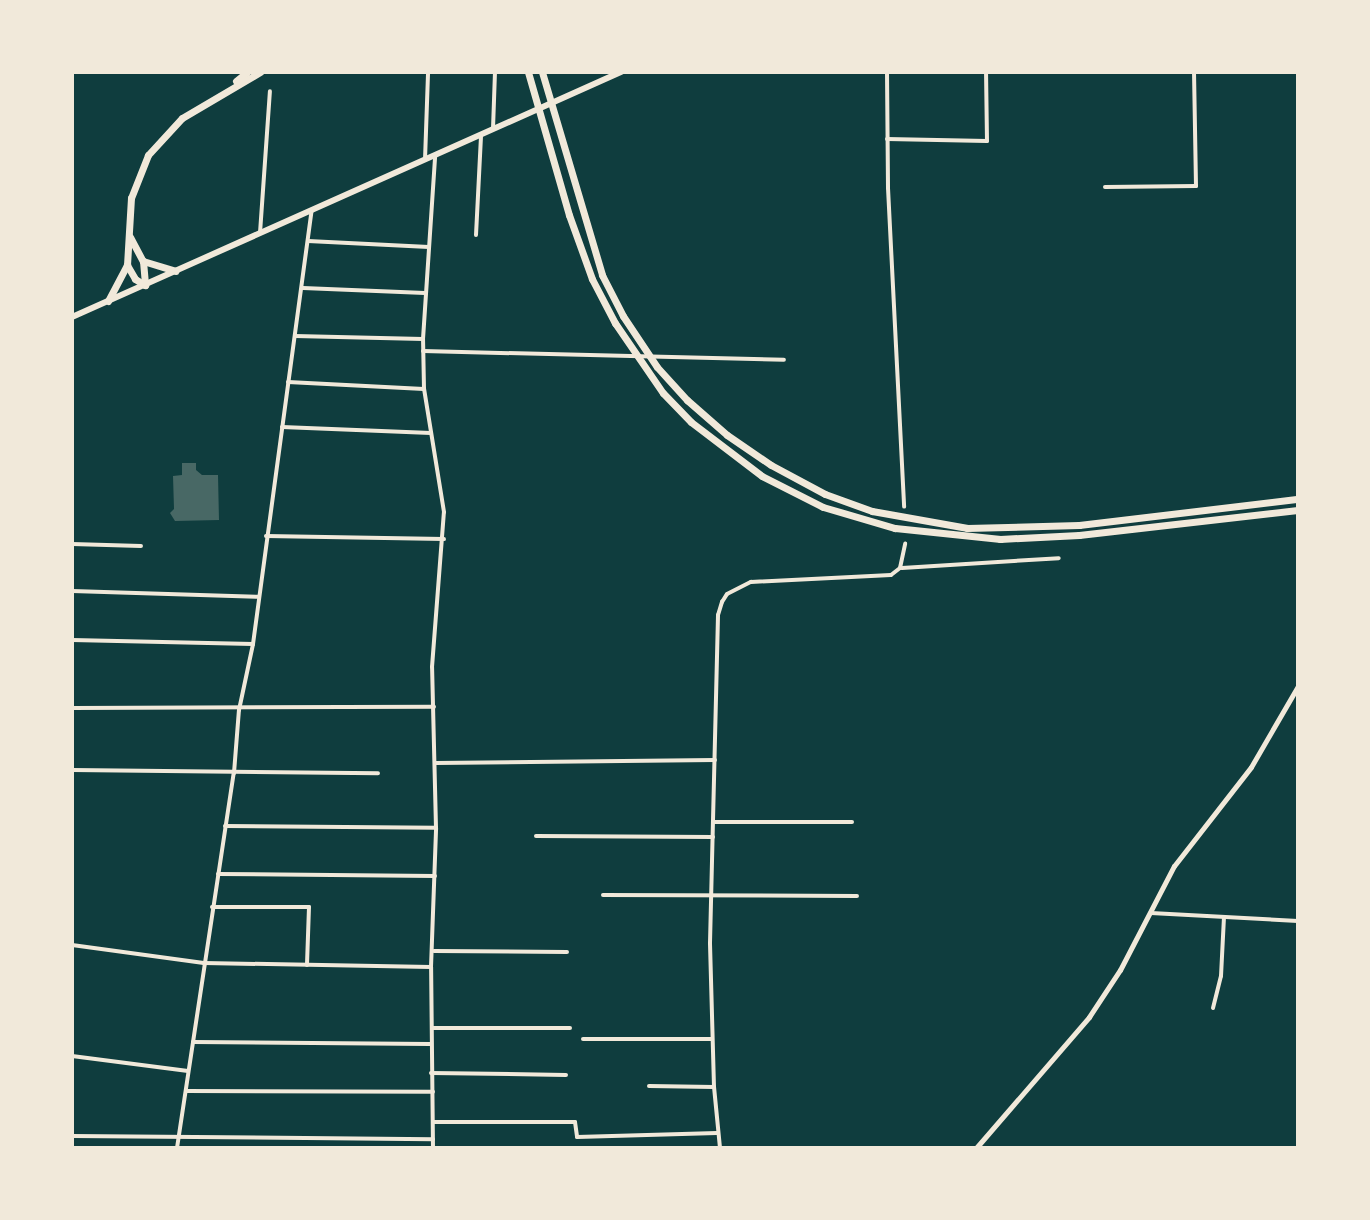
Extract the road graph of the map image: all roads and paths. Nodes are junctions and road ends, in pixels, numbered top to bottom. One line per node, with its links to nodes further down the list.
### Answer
1 (247, 72): 12 (highway)
2 (260, 72): 12 (highway)
3 (428, 72): 17 (street)
4 (495, 72): 13 (street)
5 (542, 72): 41 (highway)
6 (621, 72): 13 (main road)
7 (887, 72): 15 (street)
8 (986, 72): 15 (street)
9 (1194, 72): 18 (street)
10 (528, 74): 43 (highway)
11 (270, 91): 20 (street)
12 (215, 97): 22 (highway)
13 (493, 129): 14 (main road)
14 (481, 135): 16 (main road); 21 (street)
15 (887, 139): 42 (street)
16 (435, 156): 17 (main road); 24 (street)
17 (425, 160): 19 (main road)
18 (1105, 187)
19 (312, 210): 20 (main road); 23 (street)
20 (260, 233): 27 (main road)
21 (476, 235)
22 (130, 236): 25 (highway); 26 (highway)
23 (308, 241): 24 (street); 29 (street)
24 (429, 247): 30 (street)
25 (143, 261): 27 (highway); 28 (highway)
26 (127, 265): 28 (highway); 31 (highway)
27 (175, 271): 28 (main road)
28 (145, 285): 31 (main road)
29 (303, 288): 30 (street); 33 (street)
30 (425, 293): 34 (street)
31 (108, 301): 32 (main road)
32 (72, 317)
33 (295, 336): 34 (street); 37 (street)
34 (423, 339): 35 (street)
35 (423, 351): 36 (street); 38 (street)
36 (784, 360)
37 (288, 382): 38 (street); 39 (street)
38 (424, 389): 40 (street)
39 (282, 427): 40 (street); 44 (street)
40 (432, 433): 45 (street)
41 (1298, 496)
42 (904, 507)
43 (1298, 510)
44 (266, 536): 45 (street); 52 (street)
45 (445, 539): 56 (street)
46 (72, 544): 48 (street)
47 (905, 544): 50 (street)
48 (141, 546)
49 (1059, 558): 50 (street)
50 (900, 568): 59 (street)
51 (72, 591): 52 (street)
52 (259, 597): 54 (street)
53 (72, 640): 54 (street)
54 (253, 644): 58 (street)
55 (1298, 686): 76 (street)
56 (434, 707): 58 (street); 60 (street)
57 (72, 708): 58 (street)
58 (239, 710): 62 (street)
59 (715, 760): 60 (street); 64 (street)
60 (435, 763): 67 (street)
61 (72, 770): 62 (street)
62 (234, 773): 63 (street); 66 (street)
63 (378, 773)
64 (714, 822): 65 (street); 69 (street)
65 (852, 822)
66 (225, 826): 67 (street); 70 (street)
67 (436, 828): 71 (street)
68 (536, 836): 69 (street)
69 (714, 837): 72 (street)
70 (218, 874): 71 (street); 75 (street)
71 (435, 876): 80 (street)
72 (712, 893): 73 (street); 74 (street); 89 (street)
73 (603, 895)
74 (857, 896)
75 (212, 907): 82 (street); 83 (street)
76 (1151, 913): 77 (street); 108 (street)
77 (1224, 917): 78 (street); 85 (street)
78 (1298, 921)
79 (72, 945): 82 (street)
80 (434, 951): 81 (street); 84 (street)
81 (567, 952)
82 (204, 963): 83 (street); 90 (street)
83 (307, 966): 84 (street)
84 (431, 967): 86 (street)
85 (1213, 1008)
86 (432, 1028): 87 (street); 91 (street)
87 (570, 1028)
88 (583, 1039): 89 (street)
89 (712, 1039): 97 (street)
90 (193, 1042): 91 (street); 93 (street)
91 (431, 1044): 94 (street)
92 (72, 1056): 93 (street)
93 (188, 1071): 98 (street)
94 (431, 1073): 95 (street); 99 (street)
95 (566, 1075)
96 (649, 1086): 97 (street)
97 (714, 1087): 101 (street)
98 (186, 1091): 99 (street); 103 (street)
99 (433, 1092): 100 (street)
100 (433, 1122): 101 (street); 104 (street)
101 (718, 1133): 107 (street)
102 (72, 1136): 103 (street)
103 (179, 1138): 104 (street); 105 (street)
104 (433, 1139): 106 (street)
105 (177, 1148)
106 (433, 1148)
107 (720, 1148)
108 (976, 1148)

